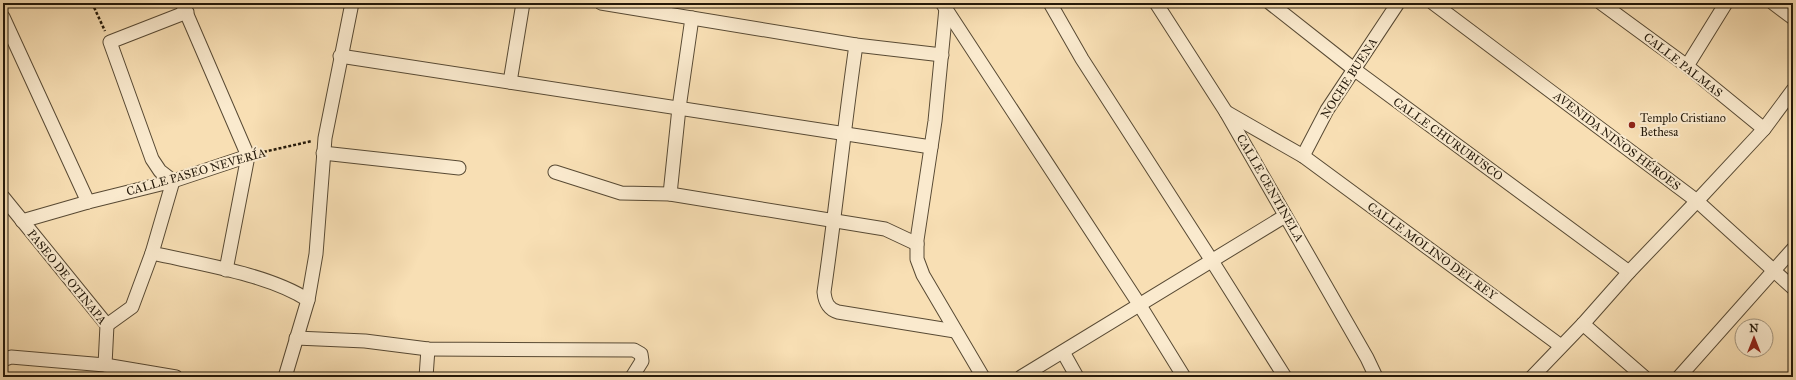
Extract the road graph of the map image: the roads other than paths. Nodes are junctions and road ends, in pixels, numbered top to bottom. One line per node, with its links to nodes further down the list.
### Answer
1 (352, 3): 19 (street)
2 (524, 3): 22 (street)
3 (601, 3): 15 (street)
4 (1050, 3): 45 (street)
5 (1156, 3): 25 (street, CALLE CENTINELA)
6 (1270, 3): 21 (street, CALLE CHURUBUSCO)
7 (1398, 3): 21 (street, NOCHE BUENA)
8 (1433, 3): 37 (street, AVENIDA NIÑOS HÉROES)
9 (1601, 3): 20 (street, CALLE PALMAS)
10 (1726, 3): 20 (street)
11 (1773, 3): 16 (street)
12 (944, 6): 18 (street); 51 (street)
13 (184, 8): 30 (street); 34 (street)
14 (3, 16): 38 (street)
15 (692, 18): 17 (street); 24 (street)
16 (1793, 18)
17 (856, 45): 18 (street); 27 (street)
18 (942, 55): 28 (street)
19 (340, 56): 22 (street); 29 (street)
20 (1686, 66): 26 (street, CALLE PALMAS)
21 (1355, 70): 31 (street, NOCHE BUENA); 48 (street, CALLE CHURUBUSCO)
22 (510, 82): 24 (street)
23 (1793, 90): 26 (street)
24 (679, 108): 27 (street); 35 (street)
25 (1226, 112): 31 (street, CALLE MOLINO DEL REY); 39 (street, CALLE CENTINELA)
26 (1764, 128): 37 (street)
27 (843, 134): 28 (street); 40 (street)
28 (931, 147): 42 (street)
29 (323, 153): 32 (street); 50 (street)
30 (248, 156): 34 (street, CALLE PASEO NEVERÍA); 46 (street)
31 (1303, 156): 56 (street, CALLE MOLINO DEL REY)
32 (459, 168)
33 (555, 172): 35 (street)
34 (173, 181): 38 (street, CALLE PASEO NEVERÍA); 44 (street)
35 (670, 194): 40 (street)
36 (3, 197): 41 (street, PASEO DE OTINAPA)
37 (1697, 201): 47 (street, AVENIDA NIÑOS HÉROES); 48 (street)
38 (88, 202): 41 (street, CALLE PASEO NEVERÍA)
39 (1285, 216): 45 (street); 70 (street, CALLE CENTINELA)
40 (835, 219): 42 (street); 54 (street)
41 (22, 221): 53 (street, PASEO DE OTINAPA)
42 (917, 244): 54 (street)
43 (1793, 249): 47 (street)
44 (152, 253): 46 (street); 53 (street)
45 (1212, 261): 51 (street); 69 (street)
46 (226, 270): 50 (street)
47 (1774, 270): 49 (street, AVENIDA NIÑOS HÉROES); 73 (street)
48 (1629, 272): 52 (street)
49 (1793, 288)
50 (308, 300): 55 (street)
51 (1139, 304): 58 (street); 68 (street)
52 (1583, 324): 56 (street); 72 (street)
53 (107, 325): 60 (street, PASEO DE OTINAPA)
54 (955, 331): 65 (street)
55 (296, 338): 57 (street); 62 (street)
56 (1561, 346): 71 (street)
57 (428, 349): 63 (street); 64 (street)
58 (1063, 352): 66 (street); 67 (street)
59 (3, 360): 60 (street)
60 (105, 365): 61 (street)
61 (176, 377)
62 (285, 377)
63 (426, 377)
64 (632, 377)
65 (983, 377)
66 (1021, 377)
67 (1077, 377)
68 (1184, 377)
69 (1284, 377)
70 (1376, 377)
71 (1532, 377)
72 (1644, 377)
73 (1679, 377)

